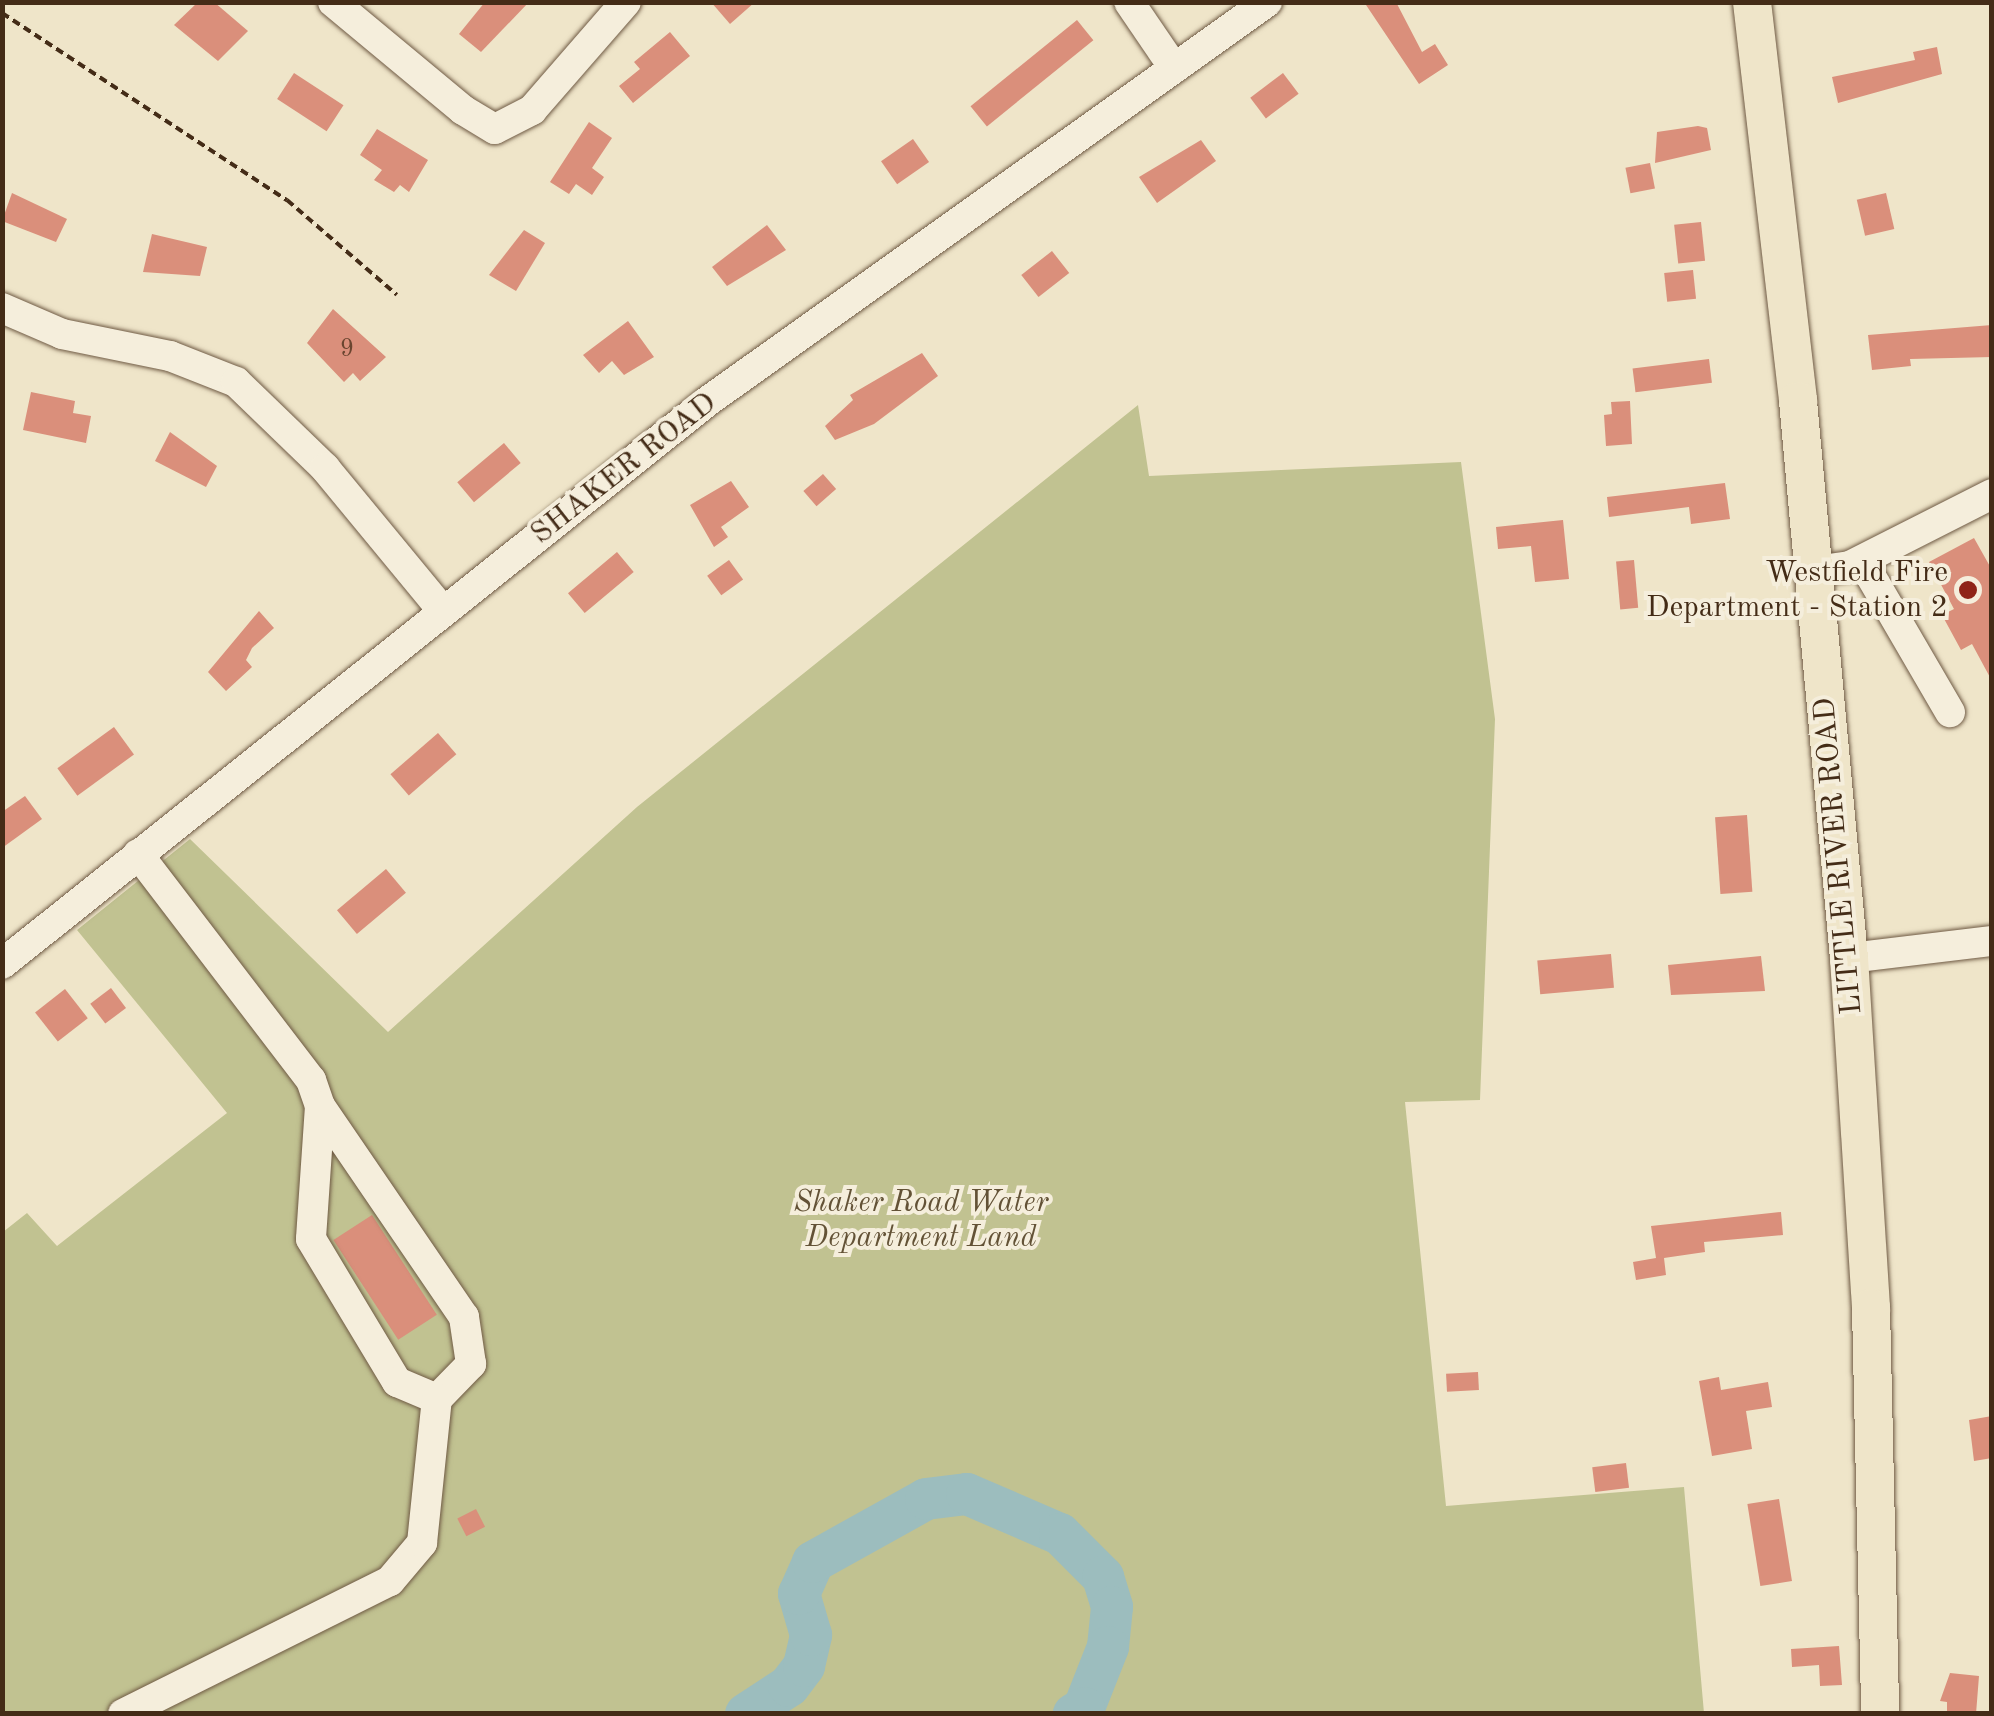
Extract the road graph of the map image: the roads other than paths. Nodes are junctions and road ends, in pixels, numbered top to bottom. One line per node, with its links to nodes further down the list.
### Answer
1 (334, 2): 2 (street)
2 (626, 2)
3 (1129, 2): 6 (street)
4 (1267, 2): 6 (street, SHAKER ROAD)
5 (1752, 2): 10 (main road, LITTLE RIVER ROAD)
6 (1174, 68): 11 (street, SHAKER ROAD)
7 (2, 308): 11 (street)
8 (1992, 494): 9 (street)
9 (1862, 561): 10 (street); 12 (street)
10 (1814, 572): 15 (main road, LITTLE RIVER ROAD)
11 (443, 611): 13 (street, SHAKER ROAD)
12 (1950, 712)
13 (138, 854): 16 (street, SHAKER ROAD); 17 (street)
14 (1992, 941): 15 (street)
15 (1849, 958): 20 (main road, LITTLE RIVER ROAD)
16 (2, 964)
17 (320, 1106): 18 (street); 18 (street)
18 (437, 1399): 19 (street)
19 (123, 1714)
20 (1880, 1714)

